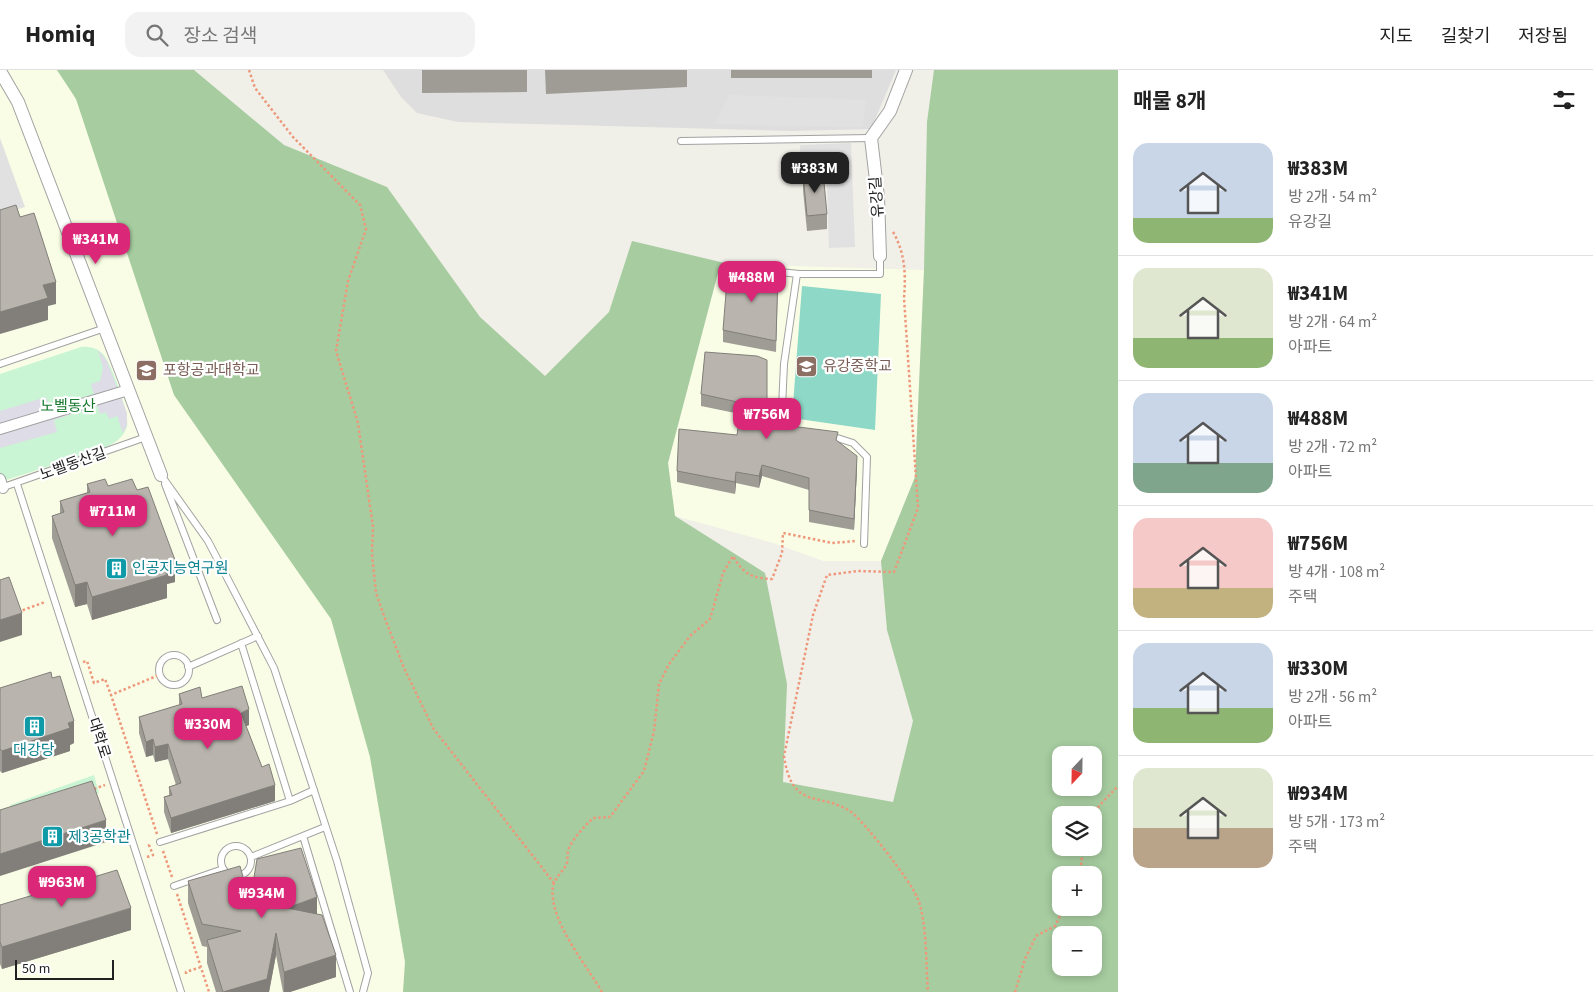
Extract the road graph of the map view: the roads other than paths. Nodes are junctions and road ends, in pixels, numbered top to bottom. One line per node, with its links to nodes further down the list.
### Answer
1 (906, 70): 3 (street)
2 (0, 72): 8 (street)
3 (871, 138): 4 (lane); 5 (street, 유강길)
4 (681, 141)
5 (880, 256): 7 (lane, 유강길)
6 (767, 271): 7 (lane)
7 (797, 274): 12 (lane)
8 (105, 328): 9 (lane); 10 (street)
9 (0, 364)
10 (128, 390): 11 (street); 14 (street)
11 (0, 429)
12 (789, 431)
13 (822, 434): 18 (lane)
14 (146, 437): 15 (street); 16 (lane, 노벨동산길)
15 (161, 475): 19 (lane); 20 (lane)
16 (17, 484): 17 (lane, 노벨동산길); 31 (lane, 대학로)
17 (1, 485)
18 (864, 542)
19 (217, 620)
20 (258, 636): 21 (lane); 23 (lane)
21 (241, 643): 22 (lane); 24 (lane)
22 (188, 667): 22 (lane)
23 (314, 790): 24 (lane); 25 (lane)
24 (290, 802): 27 (lane)
25 (325, 827): 26 (lane); 33 (lane)
26 (303, 836): 28 (lane); 32 (lane)
27 (160, 842)
28 (251, 857): 29 (lane); 29 (lane)
29 (223, 869): 30 (lane)
30 (174, 886)
31 (180, 990)
32 (350, 992)
33 (363, 992)

